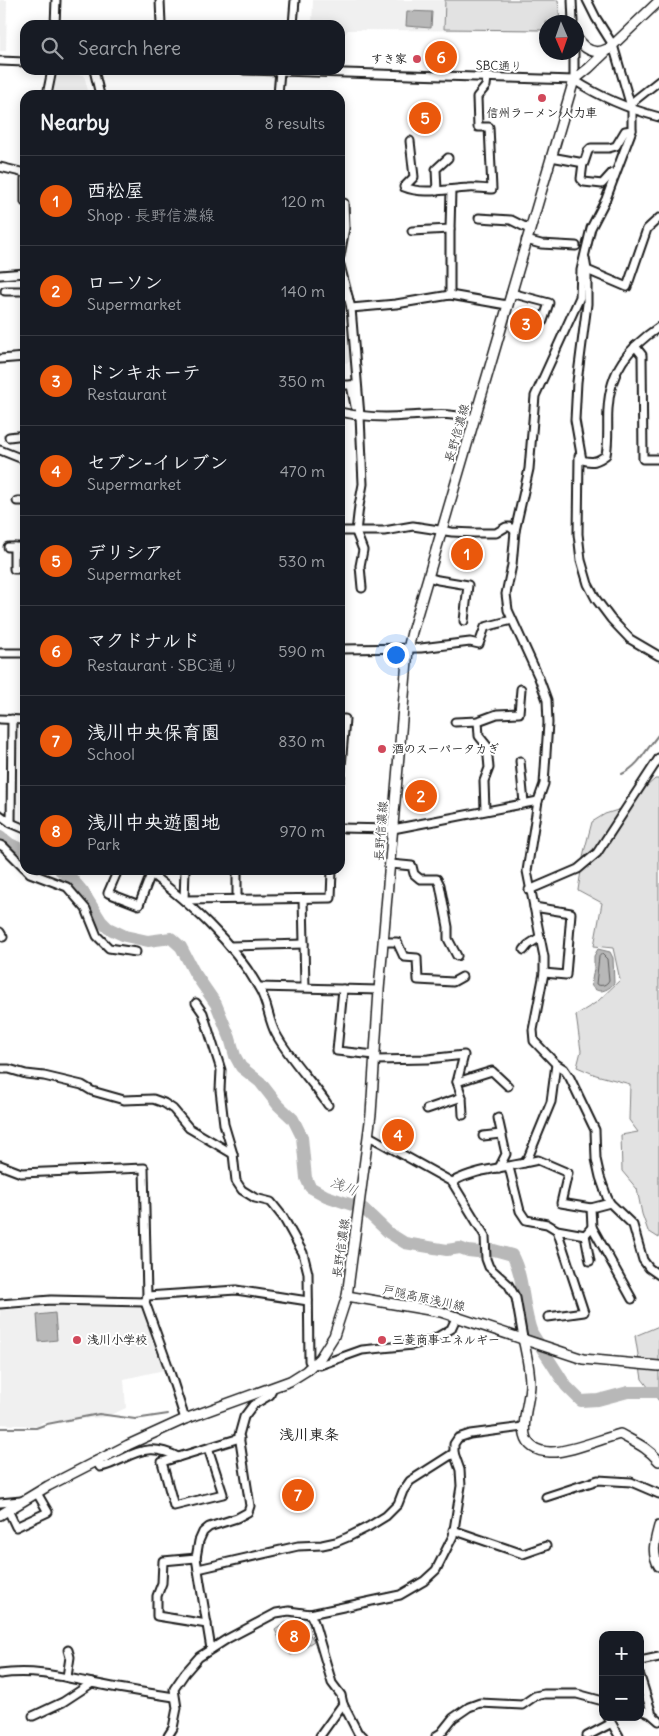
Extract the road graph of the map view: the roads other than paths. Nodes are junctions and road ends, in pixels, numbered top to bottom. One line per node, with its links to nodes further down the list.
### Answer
1 (56, 0): 8 (street)
2 (160, 0): 9 (street)
3 (295, 0): 10 (street)
4 (572, 0): 7 (street)
5 (587, 0): 12 (street)
6 (658, 2): 12 (main road)
7 (573, 15)
8 (55, 20)
9 (161, 20)
10 (293, 20)
11 (584, 47): 12 (main road)
12 (610, 47): 21 (main road); 26 (street)
13 (574, 60): 21 (street)
14 (0, 61): 15 (street)
15 (20, 62)
16 (345, 73): 20 (street, SBC通り)
17 (51, 75): 23 (street)
18 (95, 75): 24 (street)
19 (280, 75): 25 (street)
20 (487, 77): 21 (street, SBC通り); 37 (street)
21 (574, 80): 26 (street); 30 (main road, 長野信濃線)
22 (659, 81): 26 (street)
23 (47, 90)
24 (99, 90)
25 (278, 90)
26 (631, 107): 27 (street); 28 (street)
27 (659, 117)
28 (632, 130): 32 (street); 35 (street)
29 (410, 141): 36 (street)
30 (552, 156): 32 (street); 41 (main road, 長野信濃線)
31 (448, 158): 36 (street)
32 (583, 163): 35 (street)
33 (0, 167): 34 (street)
34 (20, 172)
35 (615, 174): 45 (street)
36 (437, 190): 37 (street)
37 (451, 190): 40 (street)
38 (479, 218): 41 (street)
39 (659, 218): 46 (street)
40 (450, 229): 42 (street); 52 (street)
41 (529, 229): 43 (main road, 長野信濃線)
42 (412, 231)
43 (526, 240): 44 (street); 51 (main road, 長野信濃線)
44 (576, 246)
45 (585, 258): 46 (street); 74 (street)
46 (588, 270): 69 (street)
47 (20, 274): 48 (street)
48 (0, 275)
49 (5, 291): 50 (street)
50 (20, 291)
51 (511, 292): 54 (main road, 長野信濃線); 56 (street)
52 (450, 294): 54 (street); 55 (street)
53 (345, 299): 55 (street)
54 (507, 305): 65 (main road, 長野信濃線)
55 (351, 308): 62 (street)
56 (543, 321)
57 (659, 327): 58 (street)
58 (635, 346): 69 (street); 71 (street)
59 (20, 357): 60 (street)
60 (0, 359)
61 (345, 385): 62 (street)
62 (354, 385): 64 (street)
63 (345, 413): 64 (street)
64 (358, 416): 65 (street); 75 (street)
65 (475, 419): 73 (main road, 長野信濃線)
66 (20, 436): 67 (street)
67 (9, 437)
68 (0, 450): 70 (street)
69 (579, 450): 86 (street)
70 (20, 458)
71 (659, 459)
72 (345, 531): 75 (street)
73 (442, 531): 74 (street); 75 (street); 78 (main road, 長野信濃線)
74 (515, 531): 80 (street)
75 (356, 532): 79 (street)
76 (20, 547): 77 (street)
77 (20, 569)
78 (428, 577): 81 (street); 83 (main road, 長野信濃線)
79 (362, 588)
80 (512, 620): 83 (street); 95 (street)
81 (464, 621)
82 (345, 649): 83 (street)
83 (408, 649): 102 (main road, 長野信濃線)
84 (0, 653): 85 (street)
85 (20, 653)
86 (659, 656)
87 (521, 689): 91 (street)
88 (0, 719): 89 (street)
89 (12, 719): 90 (street); 99 (street)
90 (20, 720)
91 (478, 721): 92 (street); 97 (street)
92 (455, 722)
93 (659, 758): 113 (street)
94 (520, 761): 96 (street)
95 (538, 801): 96 (street); 113 (street)
96 (524, 804): 97 (street)
97 (485, 810): 102 (street)
98 (0, 815): 99 (street)
99 (11, 823): 100 (street)
100 (20, 826)
101 (345, 828): 102 (street)
102 (393, 829): 105 (main road, 長野信濃線)
103 (0, 845): 104 (street)
104 (20, 863)
105 (391, 864): 119 (main road, 長野信濃線); 124 (street)
106 (35, 875): 123 (street)
107 (116, 875): 108 (street)
108 (147, 875)
109 (152, 875): 116 (street)
110 (185, 875): 116 (street)
111 (237, 875): 114 (street)
112 (332, 875): 115 (street)
113 (529, 890): 117 (street)
114 (237, 899): 115 (street); 116 (street)
115 (303, 899): 120 (street)
116 (184, 900): 121 (street)
117 (534, 908): 118 (street); 125 (street)
118 (540, 937): 122 (street); 125 (street)
119 (384, 942): 126 (street); 130 (main road, 長野信濃線)
120 (304, 944): 121 (street); 128 (street)
121 (230, 946): 127 (street)
122 (524, 950)
123 (136, 952)
124 (456, 956)
125 (544, 973): 133 (street)
126 (462, 977)
127 (259, 987): 128 (street); 138 (street)
128 (305, 987): 129 (street)
129 (343, 989): 130 (street); 132 (street)
130 (379, 990): 132 (main road, 長野信濃線)
131 (196, 1003): 145 (street)
132 (375, 1057): 135 (street); 143 (main road, 長野信濃線)
133 (556, 1064): 146 (street); 151 (street)
134 (0, 1069): 145 (street)
135 (457, 1082): 136 (street); 137 (street)
136 (508, 1086)
137 (462, 1097): 139 (street); 140 (street)
138 (328, 1105)
139 (428, 1109)
140 (462, 1114)
141 (498, 1118): 142 (street)
142 (502, 1134): 144 (street); 149 (street)
143 (369, 1136): 150 (street); 158 (main road, 長野信濃線)
144 (483, 1136)
145 (232, 1154): 161 (street)
146 (524, 1163): 148 (street); 152 (street)
147 (0, 1165): 159 (street)
148 (509, 1167): 149 (street); 154 (street)
149 (499, 1168): 150 (street)
150 (452, 1182): 165 (street)
151 (610, 1203): 152 (street); 157 (street)
152 (591, 1208): 153 (street)
153 (592, 1227): 155 (street); 160 (street)
154 (557, 1230): 155 (street); 164 (street)
155 (585, 1235): 156 (street)
156 (590, 1261)
157 (659, 1275)
158 (347, 1296): 163 (main road, 戸隠高原浅川線); 166 (main road, 長野信濃線)
159 (146, 1299): 161 (street); 162 (street); 169 (street)
160 (632, 1299)
161 (308, 1301): 166 (street)
162 (0, 1304)
163 (458, 1316): 165 (main road, 戸隠高原浅川線); 166 (street)
164 (548, 1317)
165 (526, 1340): 167 (main road, 戸隠高原浅川線); 170 (main road)
166 (313, 1364): 168 (main road, 長野信濃線)
167 (659, 1366)
168 (272, 1389): 169 (main road, 長野信濃線); 171 (street)
169 (185, 1419): 175 (main road, 長野信濃線)
170 (523, 1427): 173 (street); 176 (main road)
171 (240, 1438): 172 (street); 186 (street)
172 (208, 1448): 174 (street); 174 (street)
173 (454, 1453): 184 (street); 188 (street)
174 (178, 1457): 175 (street)
175 (96, 1461): 177 (main road, 長野信濃線)
176 (659, 1461)
177 (37, 1493): 180 (main road, 長野信濃線); 182 (street)
178 (659, 1494): 179 (street)
179 (546, 1497)
180 (21, 1501): 181 (street); 182 (main road, 長野信濃線)
181 (0, 1503)
182 (4, 1512)
183 (659, 1526): 187 (main road)
184 (453, 1530): 185 (street); 189 (street)
185 (546, 1546)
186 (196, 1558): 188 (street); 190 (street)
187 (659, 1566)
188 (198, 1569): 190 (street)
189 (310, 1614): 191 (street); 201 (street)
190 (206, 1624): 191 (street)
191 (211, 1649): 199 (street)
192 (68, 1650): 196 (street)
193 (659, 1657): 194 (street)
194 (644, 1660)
195 (0, 1674): 196 (street)
196 (67, 1677): 197 (street)
197 (92, 1683): 199 (street); 203 (street)
198 (644, 1686): 202 (street)
199 (174, 1696): 206 (street)
200 (599, 1700): 209 (street)
201 (344, 1704): 207 (street); 208 (street)
202 (654, 1712): 205 (street)
203 (33, 1716)
204 (609, 1721): 210 (street); 211 (street)
205 (659, 1721)
206 (168, 1736)
207 (320, 1736)
208 (363, 1736)
209 (436, 1736)
210 (587, 1736)
211 (619, 1736)

